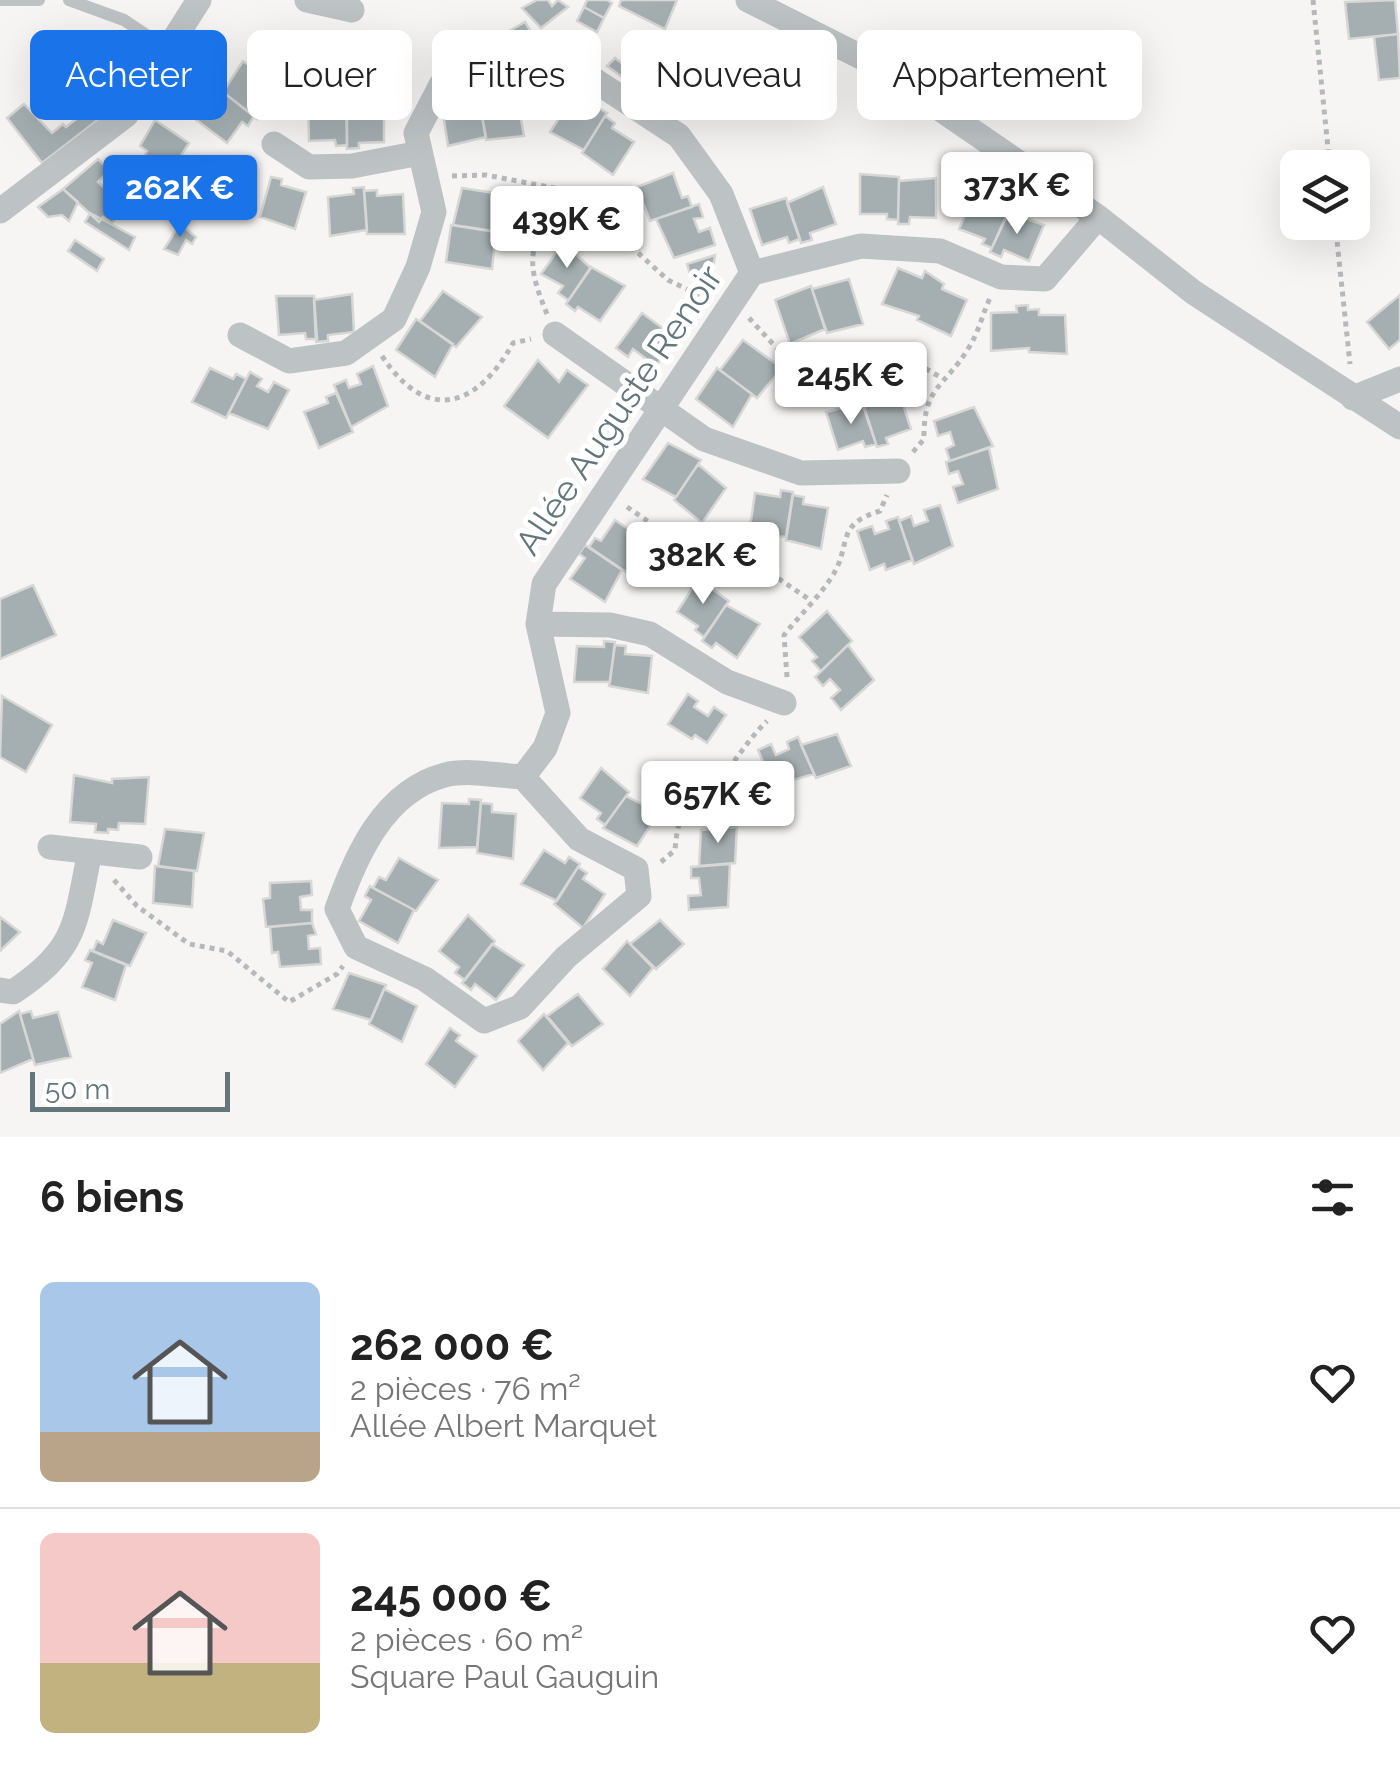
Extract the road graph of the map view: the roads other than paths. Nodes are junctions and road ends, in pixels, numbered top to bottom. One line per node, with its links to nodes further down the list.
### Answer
1 (0, 0): 2 (lane)
2 (38, 0)
3 (69, 0): 8 (lane)
4 (199, 0): 9 (street)
5 (307, 0): 7 (street)
6 (748, 0): 14 (street)
7 (352, 10)
8 (139, 30)
9 (182, 30)
10 (119, 120): 13 (street)
11 (274, 144): 12 (street)
12 (423, 165): 15 (street); 17 (street)
13 (0, 210)
14 (1098, 217): 15 (street, Allée Auguste Renoir); 19 (street)
15 (752, 273): 20 (street, Allée Auguste Renoir)
16 (555, 334): 20 (street)
17 (240, 335)
18 (1400, 379): 19 (street)
19 (1354, 398): 21 (street)
20 (663, 408): 22 (street); 23 (street, Allée Auguste Renoir)
21 (1400, 426)
22 (898, 471)
23 (538, 624): 24 (street); 25 (street, Allée Auguste Renoir)
24 (784, 704)
25 (523, 776): 25 (street)
26 (50, 847): 27 (street)
27 (90, 851): 28 (street); 29 (street)
28 (140, 857)
29 (0, 990)

